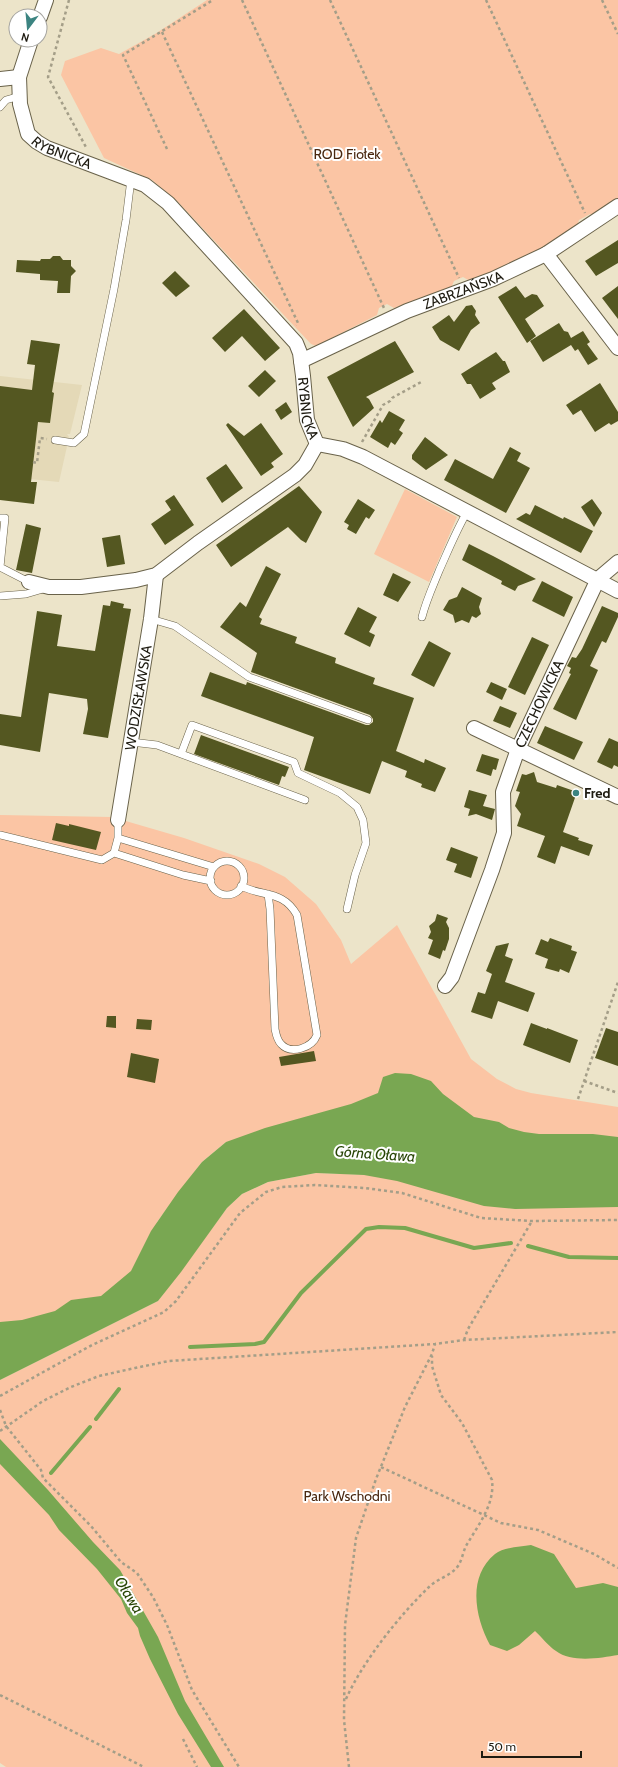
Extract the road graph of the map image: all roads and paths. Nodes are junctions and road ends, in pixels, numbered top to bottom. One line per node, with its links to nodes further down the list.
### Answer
1 (69, 0): 15 (path)
2 (213, 0): 7 (path)
3 (242, 0): 21 (path)
4 (330, 0): 20 (path)
5 (486, 0): 18 (path)
6 (602, 0): 8 (path)
7 (162, 32): 14 (path); 22 (path)
8 (618, 34)
9 (28, 48): 10 (street)
10 (19, 77): 11 (street); 12 (street, RYBNICKA)
11 (0, 79)
12 (20, 96): 13 (lane); 16 (street, RYBNICKA)
13 (0, 108)
14 (167, 149)
15 (88, 150)
16 (131, 179): 24 (street, RYBNICKA); 27 (lane)
17 (618, 206): 19 (street, ZABRZAŃSKA)
18 (586, 216)
19 (546, 254): 23 (street); 24 (street, ZABRZAŃSKA)
20 (459, 279)
21 (382, 306)
22 (294, 327)
23 (618, 348)
24 (301, 361): 28 (street, RYBNICKA)
25 (423, 382): 26 (path)
26 (366, 435)
27 (56, 440): 29 (path)
28 (317, 444): 30 (street, RYBNICKA); 33 (street)
29 (33, 462)
30 (467, 512): 34 (street, RYBNICKA); 39 (lane)
31 (0, 518): 35 (lane)
32 (618, 562): 34 (street)
33 (156, 575): 36 (street); 40 (street, WODZISŁAWSKA)
34 (598, 579): 37 (street, RYBNICKA); 44 (street, CZECHOWICKA)
35 (29, 582): 36 (street)
36 (49, 587): 38 (lane)
37 (618, 591)
38 (0, 596)
39 (422, 617)
40 (151, 619): 41 (lane); 43 (street, WODZISŁAWSKA)
41 (368, 720)
42 (474, 728): 44 (street)
43 (131, 742): 45 (lane); 48 (street, WODZISŁAWSKA)
44 (518, 749): 46 (street, CZECHOWICKA); 58 (street)
45 (181, 754): 47 (lane); 56 (lane)
46 (618, 797)
47 (305, 800)
48 (118, 820): 50 (lane)
49 (0, 834): 51 (lane)
50 (118, 838): 51 (lane); 52 (lane)
51 (114, 853): 53 (lane)
52 (214, 867): 53 (lane); 54 (lane)
53 (211, 881): 54 (lane)
54 (241, 886): 55 (lane)
55 (268, 894): 55 (lane)
56 (347, 909)
57 (618, 982): 59 (path)
58 (445, 986)
59 (584, 1081): 60 (path); 61 (path)
60 (618, 1093)
61 (578, 1099)
62 (618, 1220): 63 (path)
63 (532, 1221): 65 (path); 68 (path)
64 (618, 1332): 65 (path)
65 (464, 1340): 66 (path)
66 (435, 1344): 67 (path); 70 (path)
67 (432, 1354): 72 (path); 73 (path)
68 (0, 1396)
69 (0, 1410): 70 (path)
70 (6, 1426): 71 (path); 80 (path)
71 (1, 1430)
72 (381, 1467): 73 (path); 76 (path)
73 (485, 1516): 74 (path); 76 (path)
74 (618, 1568)
75 (0, 1695): 78 (path)
76 (345, 1701): 81 (path)
77 (183, 1739): 79 (path)
78 (144, 1767)
79 (197, 1767)
80 (239, 1767)
81 (349, 1767)

